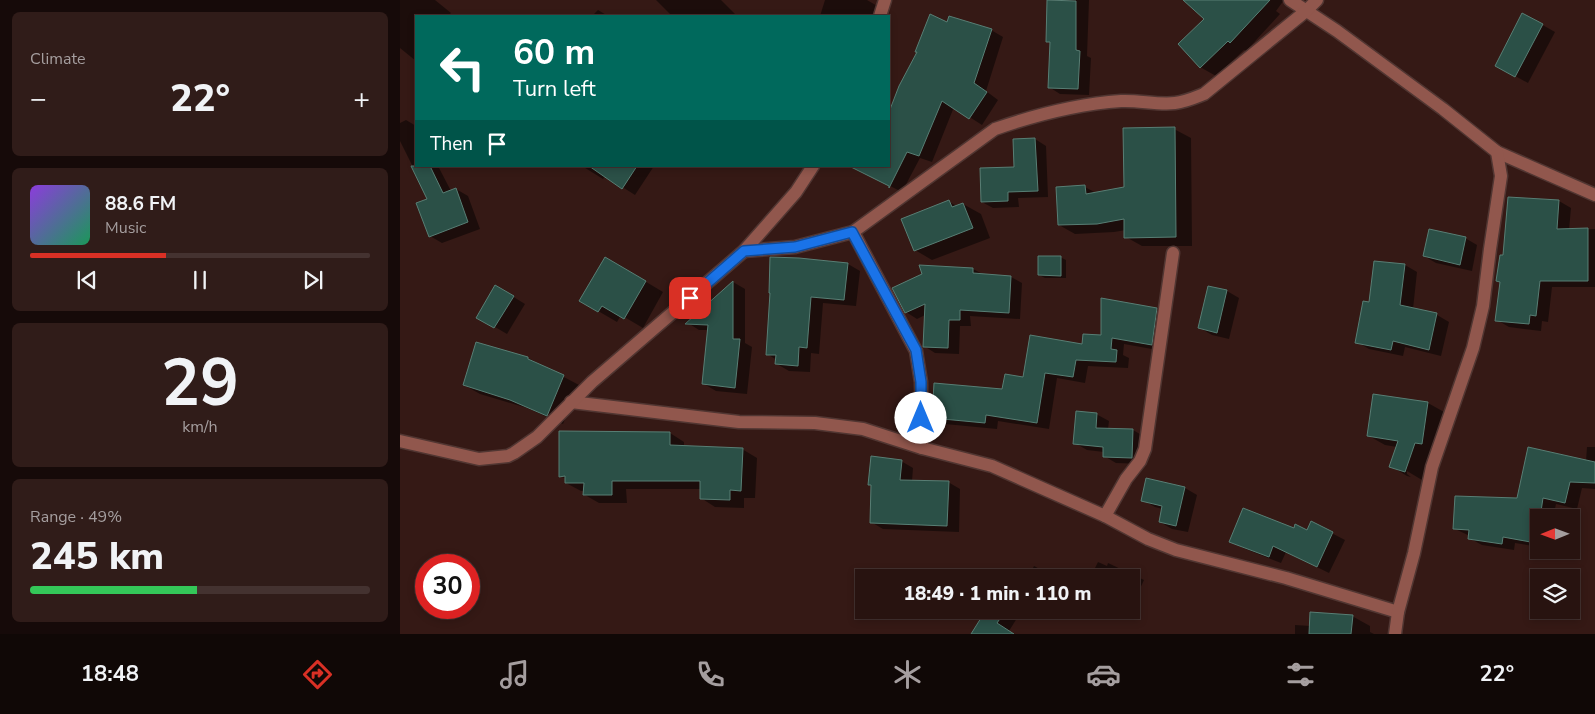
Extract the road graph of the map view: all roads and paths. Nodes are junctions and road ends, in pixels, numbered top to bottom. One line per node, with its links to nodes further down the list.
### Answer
1 (885, 0): 5 (street)
2 (1290, 0): 4 (street)
3 (1317, 0): 4 (street)
4 (1306, 11): 6 (street); 9 (street)
5 (880, 15)
6 (1497, 152): 8 (street); 16 (street)
7 (812, 167): 10 (street)
8 (1595, 195)
9 (852, 232): 10 (street); 14 (street)
10 (744, 251): 12 (street)
11 (1173, 253): 15 (street)
12 (572, 402): 13 (street); 14 (street)
13 (400, 441)
14 (922, 448): 15 (street)
15 (1104, 516): 16 (street)
16 (1398, 612): 17 (street)
17 (1395, 634)

